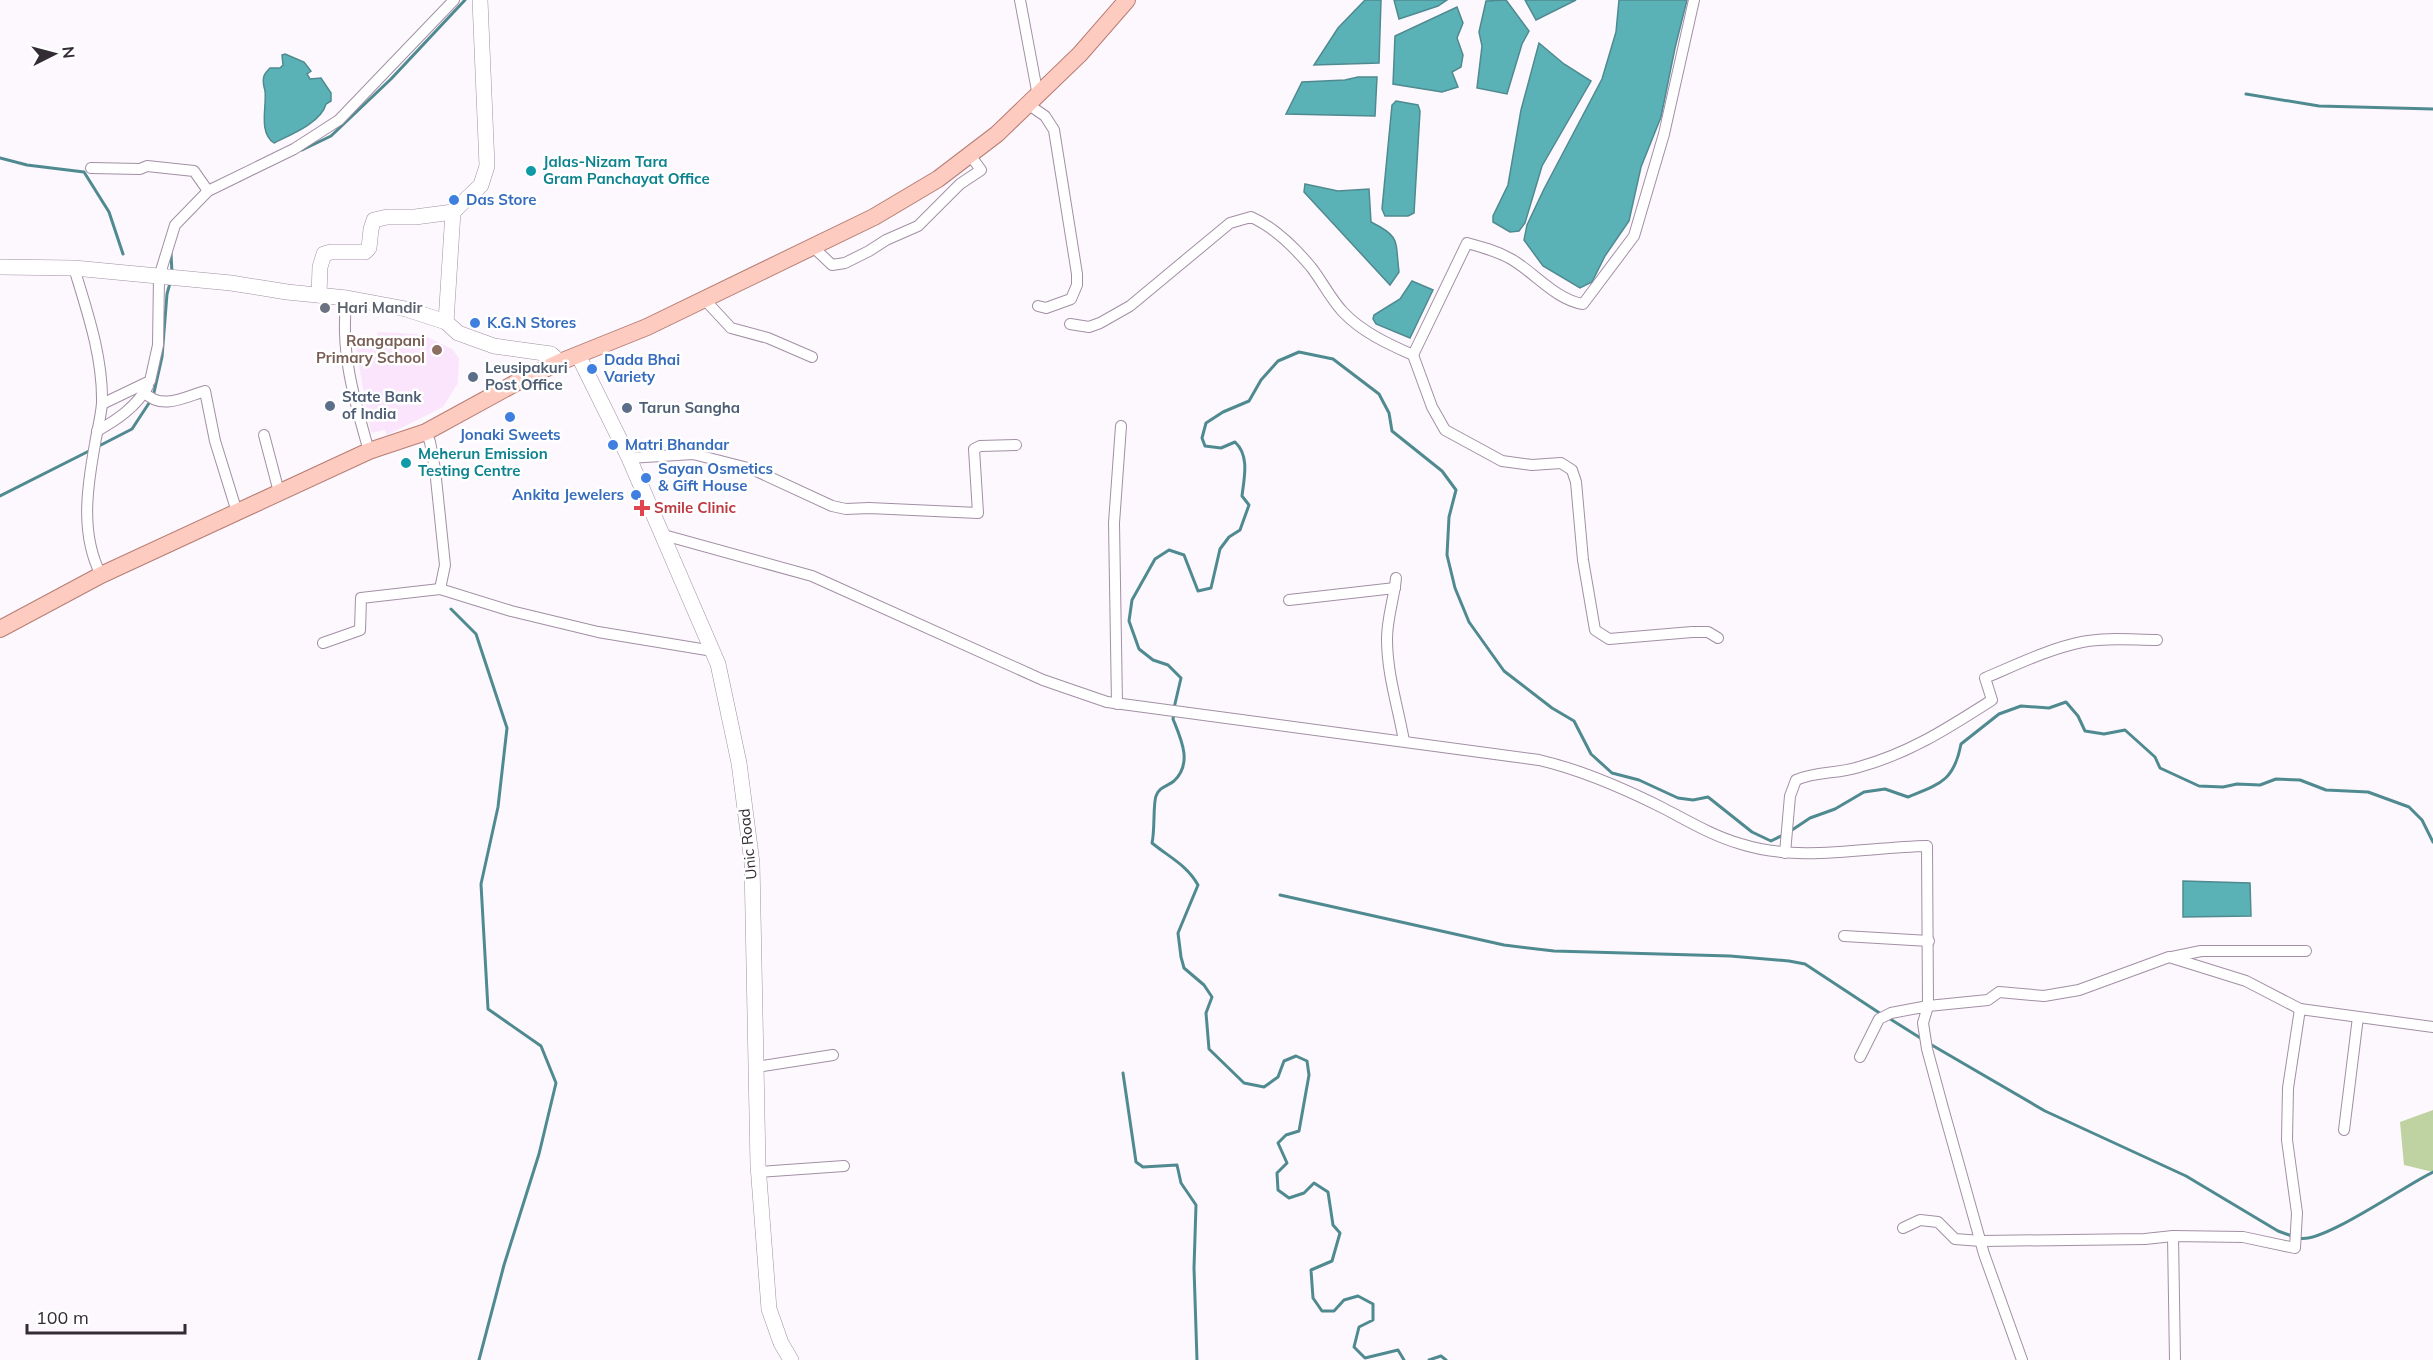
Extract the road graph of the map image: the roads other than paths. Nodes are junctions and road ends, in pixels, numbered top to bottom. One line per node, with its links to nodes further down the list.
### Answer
1 (454, 0): 9 (street)
2 (480, 0): 10 (street)
3 (1020, 0): 6 (street)
4 (1127, 0): 6 (main road)
5 (1694, 0): 22 (street)
6 (1033, 101): 7 (main road); 18 (street)
7 (970, 154): 11 (main road); 11 (street)
8 (91, 168): 9 (street)
9 (208, 191): 14 (street)
10 (453, 213): 15 (street); 19 (street)
11 (812, 246): 17 (main road)
12 (0, 267): 13 (street)
13 (74, 268): 14 (street); 27 (street)
14 (159, 278): 15 (street); 25 (street)
15 (319, 295): 16 (street)
16 (347, 298): 19 (street); 33 (street)
17 (704, 299): 21 (main road); 23 (street)
18 (1038, 306)
19 (446, 322): 24 (street)
20 (1070, 324): 22 (street)
21 (578, 355): 24 (main road); 34 (street, Unic Road)
22 (1413, 355): 42 (street)
23 (812, 357)
24 (560, 362): 30 (main road)
25 (150, 381): 26 (street); 27 (street)
26 (150, 397): 29 (street); 36 (street)
27 (102, 404): 29 (street)
28 (1120, 426): 46 (street)
29 (97, 431): 38 (street)
30 (426, 432): 33 (main road); 39 (street)
31 (264, 435): 35 (street)
32 (1016, 445): 34 (street)
33 (369, 451): 35 (main road)
34 (629, 458): 37 (street, Unic Road)
35 (279, 492): 36 (main road)
36 (237, 512): 38 (main road)
37 (660, 534): 45 (street, Unic Road); 46 (street)
38 (101, 575): 41 (main road)
39 (440, 589): 44 (street); 45 (street)
40 (1289, 600): 47 (street)
41 (0, 629)
42 (1718, 638)
43 (2157, 640): 48 (street)
44 (323, 643)
45 (712, 651): 59 (street, Unic Road)
46 (1117, 704): 47 (street)
47 (1404, 741): 48 (street)
48 (1786, 849): 50 (street)
49 (1844, 936): 50 (street)
50 (1929, 941): 53 (street)
51 (2306, 951): 52 (street)
52 (2169, 957): 53 (street); 54 (street)
53 (1928, 1006): 58 (street); 65 (street)
54 (2300, 1010): 55 (street); 64 (street)
55 (2358, 1017): 56 (street); 60 (street)
56 (2433, 1028)
57 (833, 1055): 59 (street)
58 (1860, 1057)
59 (756, 1067): 62 (street, Unic Road)
60 (2344, 1130)
61 (844, 1166): 62 (street)
62 (759, 1172): 66 (street, Unic Road)
63 (1903, 1228): 65 (street)
64 (2173, 1236): 65 (street); 68 (street)
65 (1981, 1241): 67 (street)
66 (791, 1360)
67 (2022, 1360)
68 (2175, 1360)

